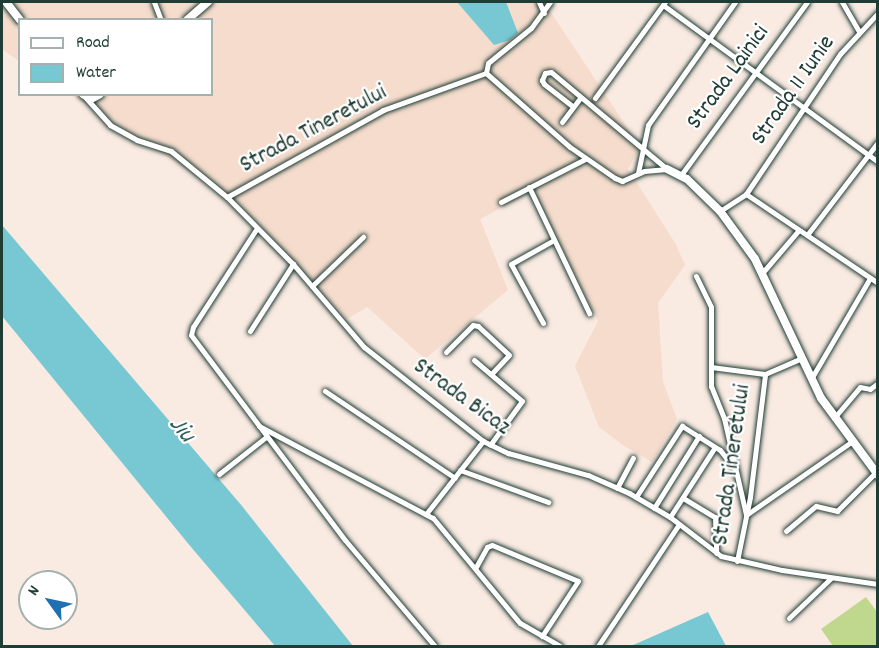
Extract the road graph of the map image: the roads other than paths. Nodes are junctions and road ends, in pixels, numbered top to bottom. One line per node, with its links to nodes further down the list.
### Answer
1 (6, 2): 12 (street)
2 (154, 2): 13 (street)
3 (205, 2): 14 (street)
4 (538, 2): 10 (street)
5 (735, 2): 16 (street)
6 (807, 2): 18 (street, Strada Lainici)
7 (842, 2): 15 (street)
8 (550, 3): 10 (street)
9 (664, 3): 16 (street); 22 (street)
10 (544, 13): 17 (street)
11 (878, 13): 15 (street, Strada 11 Iunie)
12 (18, 18)
13 (160, 18)
14 (189, 18)
15 (859, 32): 24 (street, Strada 11 Iunie)
16 (709, 39): 18 (street); 28 (street)
17 (486, 73): 30 (street); 37 (street, Strada Tineretului)
18 (755, 73): 24 (street); 34 (street, Strada Lainici)
19 (85, 96): 25 (street, Strada Bicaz)
20 (99, 96): 25 (street)
21 (581, 97): 23 (street); 23 (street); 28 (street)
22 (595, 98)
23 (573, 107): 26 (street)
24 (803, 109): 29 (street); 36 (street, Strada 11 Iunie)
25 (97, 111): 37 (street, Strada Bicaz)
26 (562, 122)
27 (878, 142): 29 (street)
28 (643, 147): 32 (street); 33 (street)
29 (867, 153): 31 (street); 42 (street)
30 (585, 159): 33 (street); 35 (street)
31 (878, 162)
32 (667, 169): 33 (street); 34 (street)
33 (638, 173)
34 (681, 175): 39 (street)
35 (530, 187): 38 (street); 44 (street)
36 (746, 194): 39 (street, Strada 11 Iunie); 41 (street)
37 (227, 197): 40 (street, Strada Bicaz)
38 (501, 202)
39 (720, 211): 46 (street)
40 (257, 228): 45 (street, Strada Bicaz); 64 (street)
41 (799, 230): 42 (street); 46 (street)
42 (807, 235): 48 (street)
43 (363, 237): 50 (street)
44 (554, 240): 51 (street); 52 (street)
45 (293, 264): 50 (street, Strada Bicaz); 53 (street)
46 (763, 272): 55 (street)
47 (696, 276): 57 (street)
48 (870, 278): 49 (street); 60 (street)
49 (878, 283)
50 (312, 286): 67 (street, Strada Bicaz)
51 (589, 313)
52 (543, 322)
53 (250, 331)
54 (446, 352): 58 (street)
55 (802, 358): 59 (street, Strada Tineretului); 60 (street)
56 (474, 360): 58 (street)
57 (711, 367): 59 (street, Strada Tineretului); 75 (street)
58 (491, 374): 69 (street)
59 (765, 374): 83 (street, Strada Tineretului)
60 (812, 379): 63 (street)
61 (878, 382): 63 (street)
62 (325, 392): 76 (street)
63 (834, 418): 68 (street)
64 (258, 426): 66 (street); 82 (street)
65 (699, 436): 70 (street); 78 (street); 81 (street)
66 (266, 437): 74 (street); 94 (street)
67 (483, 441): 69 (street, Strada Bicaz); 72 (street)
68 (851, 442): 73 (street); 83 (street)
69 (490, 445): 77 (street, Strada Bicaz)
70 (716, 447): 75 (street); 79 (street)
71 (633, 458): 77 (street)
72 (460, 470): 76 (street); 80 (street)
73 (877, 473): 86 (street)
74 (219, 474)
75 (738, 474): 83 (street)
76 (454, 478): 82 (street)
77 (616, 488): 78 (street, Strada Bicaz)
78 (636, 497): 81 (street, Strada Bicaz)
79 (683, 498): 84 (street); 87 (street)
80 (548, 502)
81 (654, 508): 84 (street, Strada Bicaz)
82 (426, 514): 89 (street)
83 (746, 515): 88 (street, Strada Tineretului)
84 (670, 517): 85 (street, Strada Bicaz)
85 (679, 524): 87 (street, Strada Bicaz); 96 (street)
86 (786, 531)
87 (716, 553): 88 (street, Strada Bicaz)
88 (737, 561): 90 (street, Strada Bicaz)
89 (476, 567): 93 (street); 93 (street)
90 (831, 578): 91 (street, Strada Bicaz); 92 (street)
91 (878, 585)
92 (789, 618)
93 (542, 636): 95 (street)
94 (435, 646)
95 (560, 646)
96 (598, 646)

